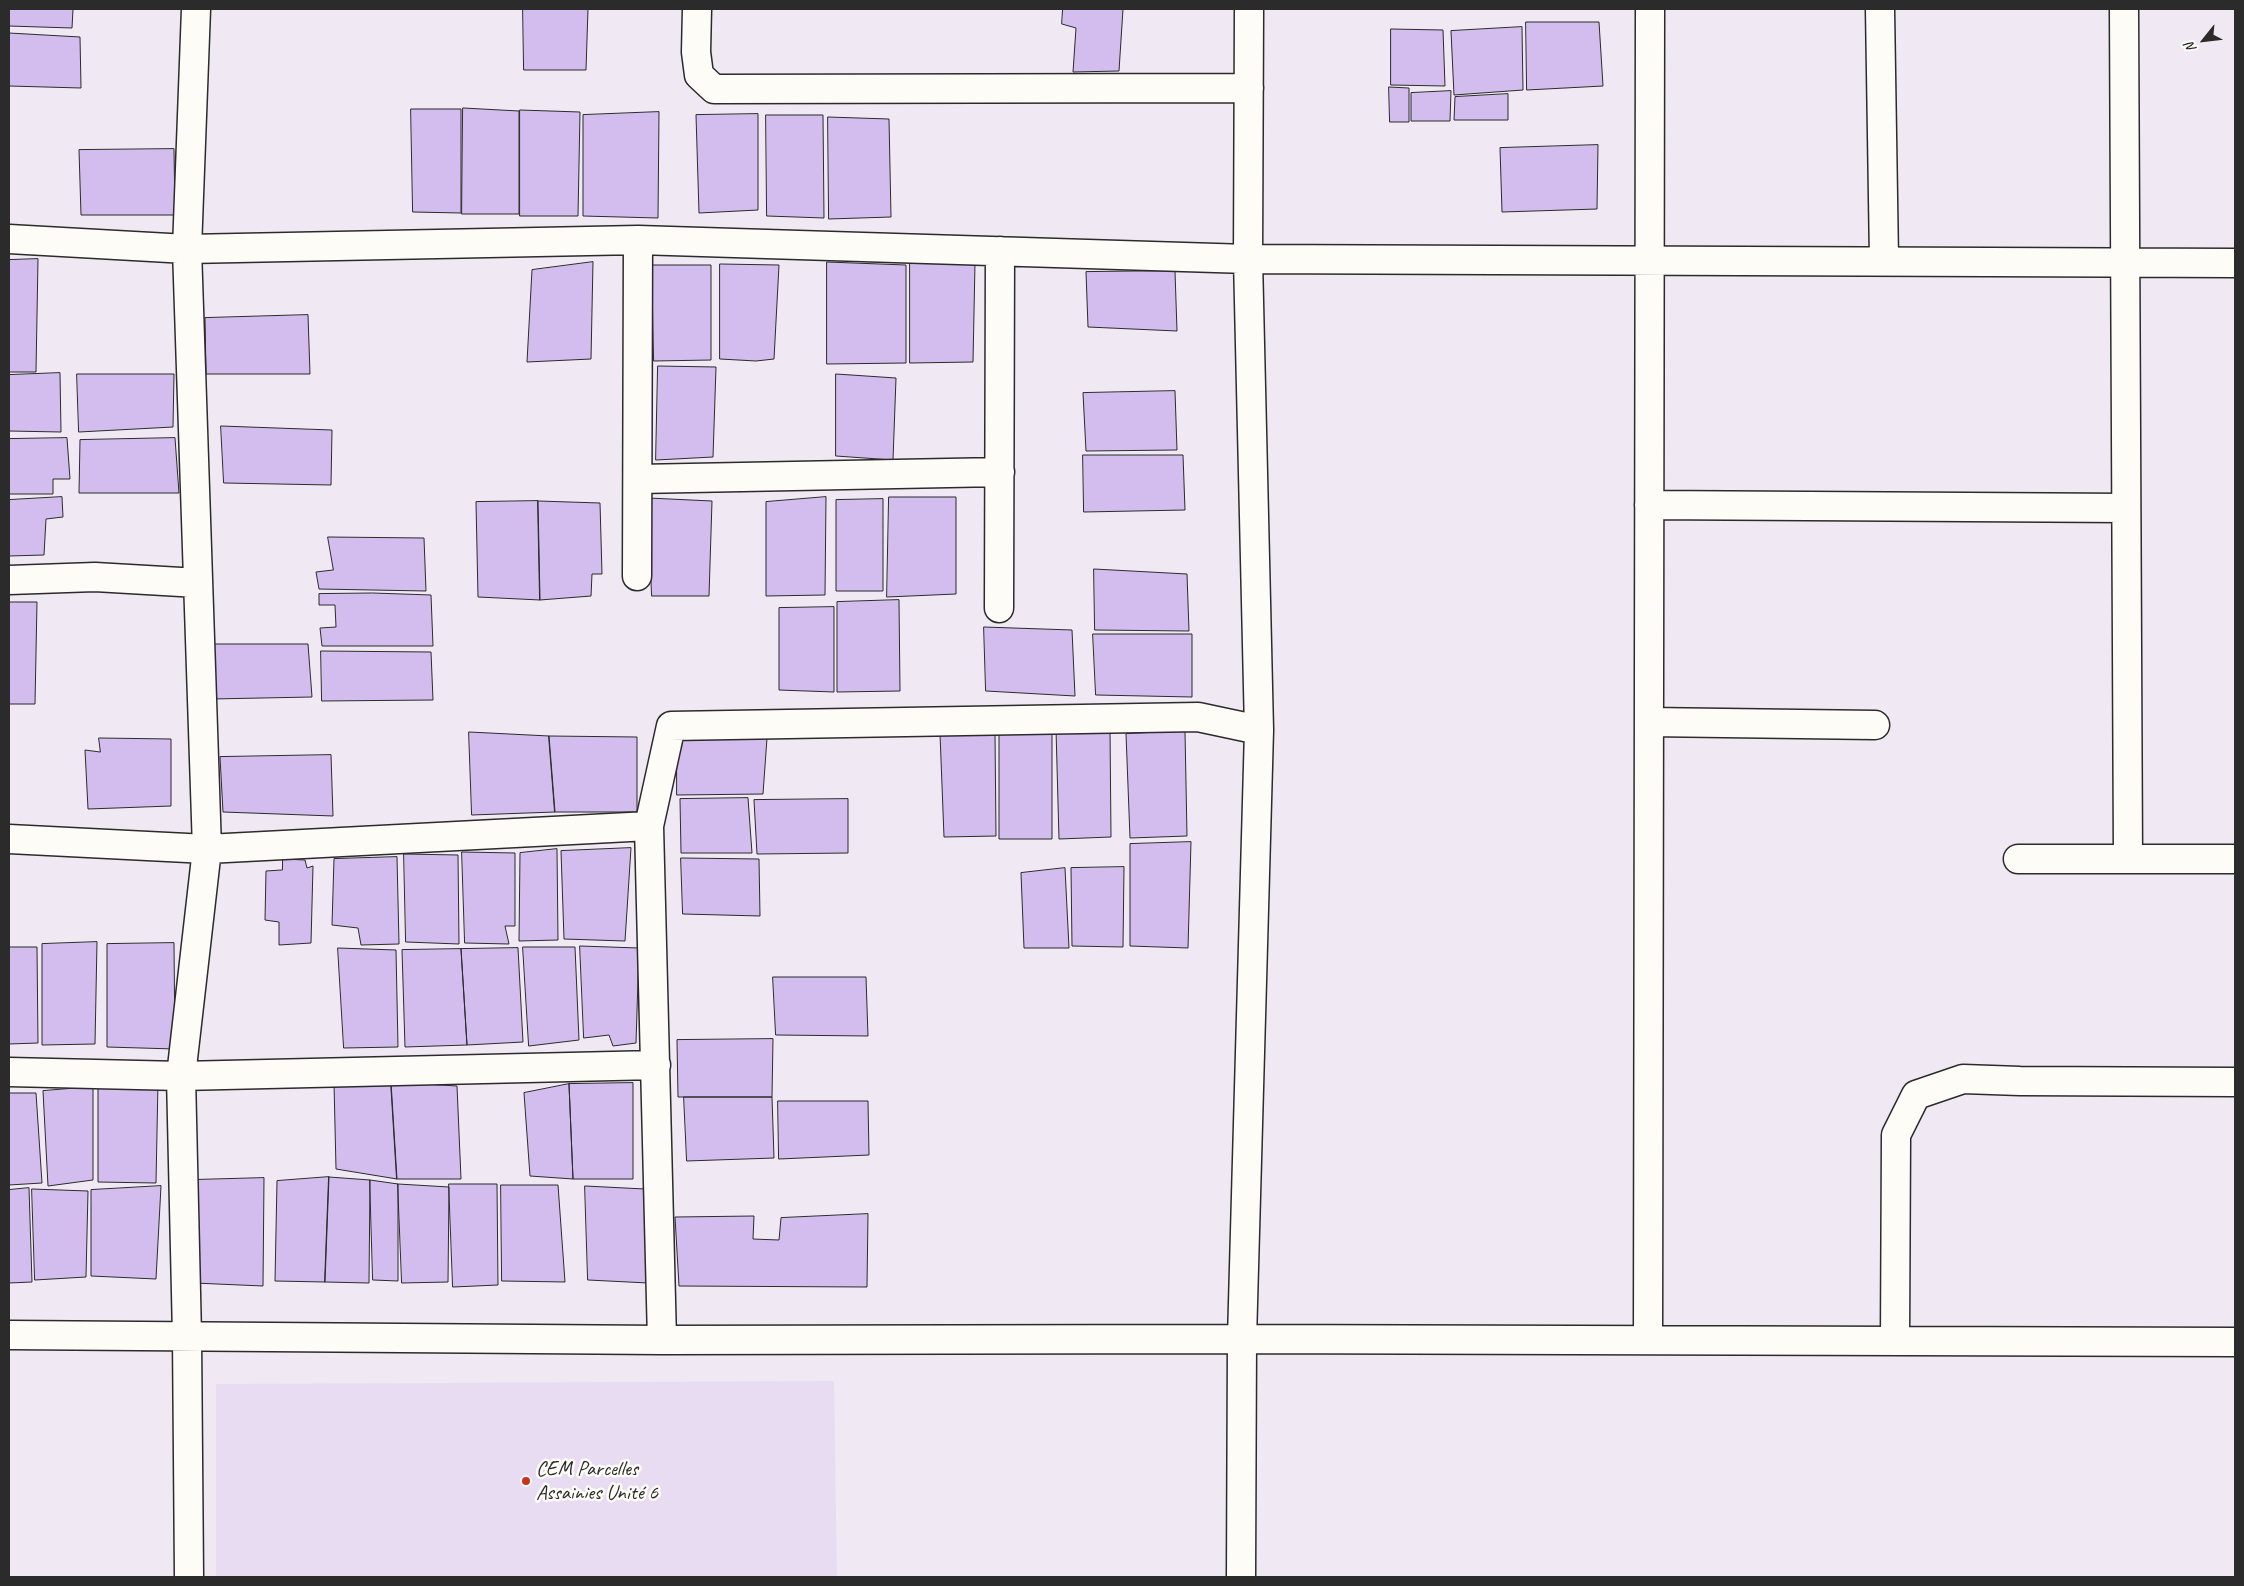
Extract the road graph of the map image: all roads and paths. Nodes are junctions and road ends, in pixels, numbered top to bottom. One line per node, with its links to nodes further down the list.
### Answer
1 (196, 9): 10 (street)
2 (697, 9): 7 (street)
3 (1249, 9): 7 (street)
4 (1650, 9): 13 (street)
5 (1880, 9): 14 (street)
6 (2124, 9): 15 (street)
7 (1249, 88): 12 (street)
8 (9, 239): 10 (street)
9 (638, 240): 10 (street); 11 (street); 18 (street)
10 (187, 249): 23 (street)
11 (1000, 251): 12 (street); 17 (street)
12 (1248, 259): 13 (street); 27 (street)
13 (1649, 260): 14 (street); 19 (street)
14 (1884, 260): 15 (street)
15 (2125, 263): 16 (street); 20 (street)
16 (2235, 263)
17 (1000, 472): 18 (street); 24 (street)
18 (638, 479): 21 (street)
19 (1649, 505): 20 (street); 25 (street)
20 (2126, 508): 32 (street)
21 (637, 576)
22 (9, 580): 23 (street)
23 (198, 583): 30 (street)
24 (999, 608)
25 (1648, 722): 26 (street); 42 (street)
26 (1875, 725)
27 (1259, 730): 28 (street); 40 (street)
28 (649, 826): 30 (street); 34 (street)
29 (9, 839): 30 (street)
30 (207, 849): 36 (street)
31 (2018, 859): 32 (street)
32 (2128, 859): 33 (street)
33 (2235, 859)
34 (656, 1065): 36 (street); 41 (street)
35 (9, 1072): 36 (street)
36 (181, 1076): 39 (street)
37 (2235, 1082): 43 (street)
38 (9, 1335): 39 (street)
39 (187, 1336): 41 (street); 45 (street)
40 (1242, 1339): 41 (street); 42 (street); 46 (street)
41 (662, 1340)
42 (1648, 1340): 43 (street)
43 (1896, 1341): 44 (street)
44 (2235, 1342)
45 (189, 1577)
46 (1241, 1577)

